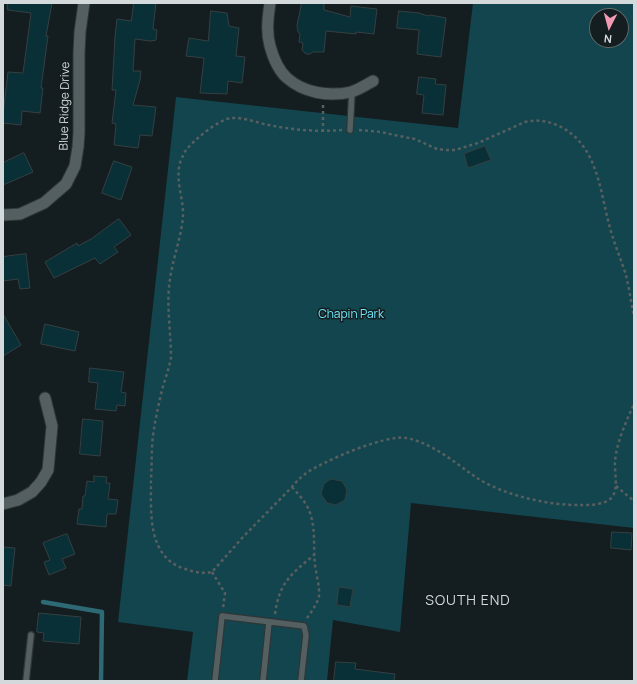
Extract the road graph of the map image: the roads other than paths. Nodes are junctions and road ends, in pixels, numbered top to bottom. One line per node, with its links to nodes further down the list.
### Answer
1 (84, 3): 6 (street, Blue Ridge Drive)
2 (270, 3): 4 (street)
3 (373, 81): 4 (street)
4 (352, 91): 5 (lane)
5 (350, 130)
6 (3, 215)
7 (45, 398): 8 (street)
8 (3, 504)
9 (272, 622): 12 (lane); 13 (lane); 14 (lane)
10 (31, 635): 11 (lane)
11 (26, 681)
12 (215, 681)
13 (263, 681)
14 (301, 681)

